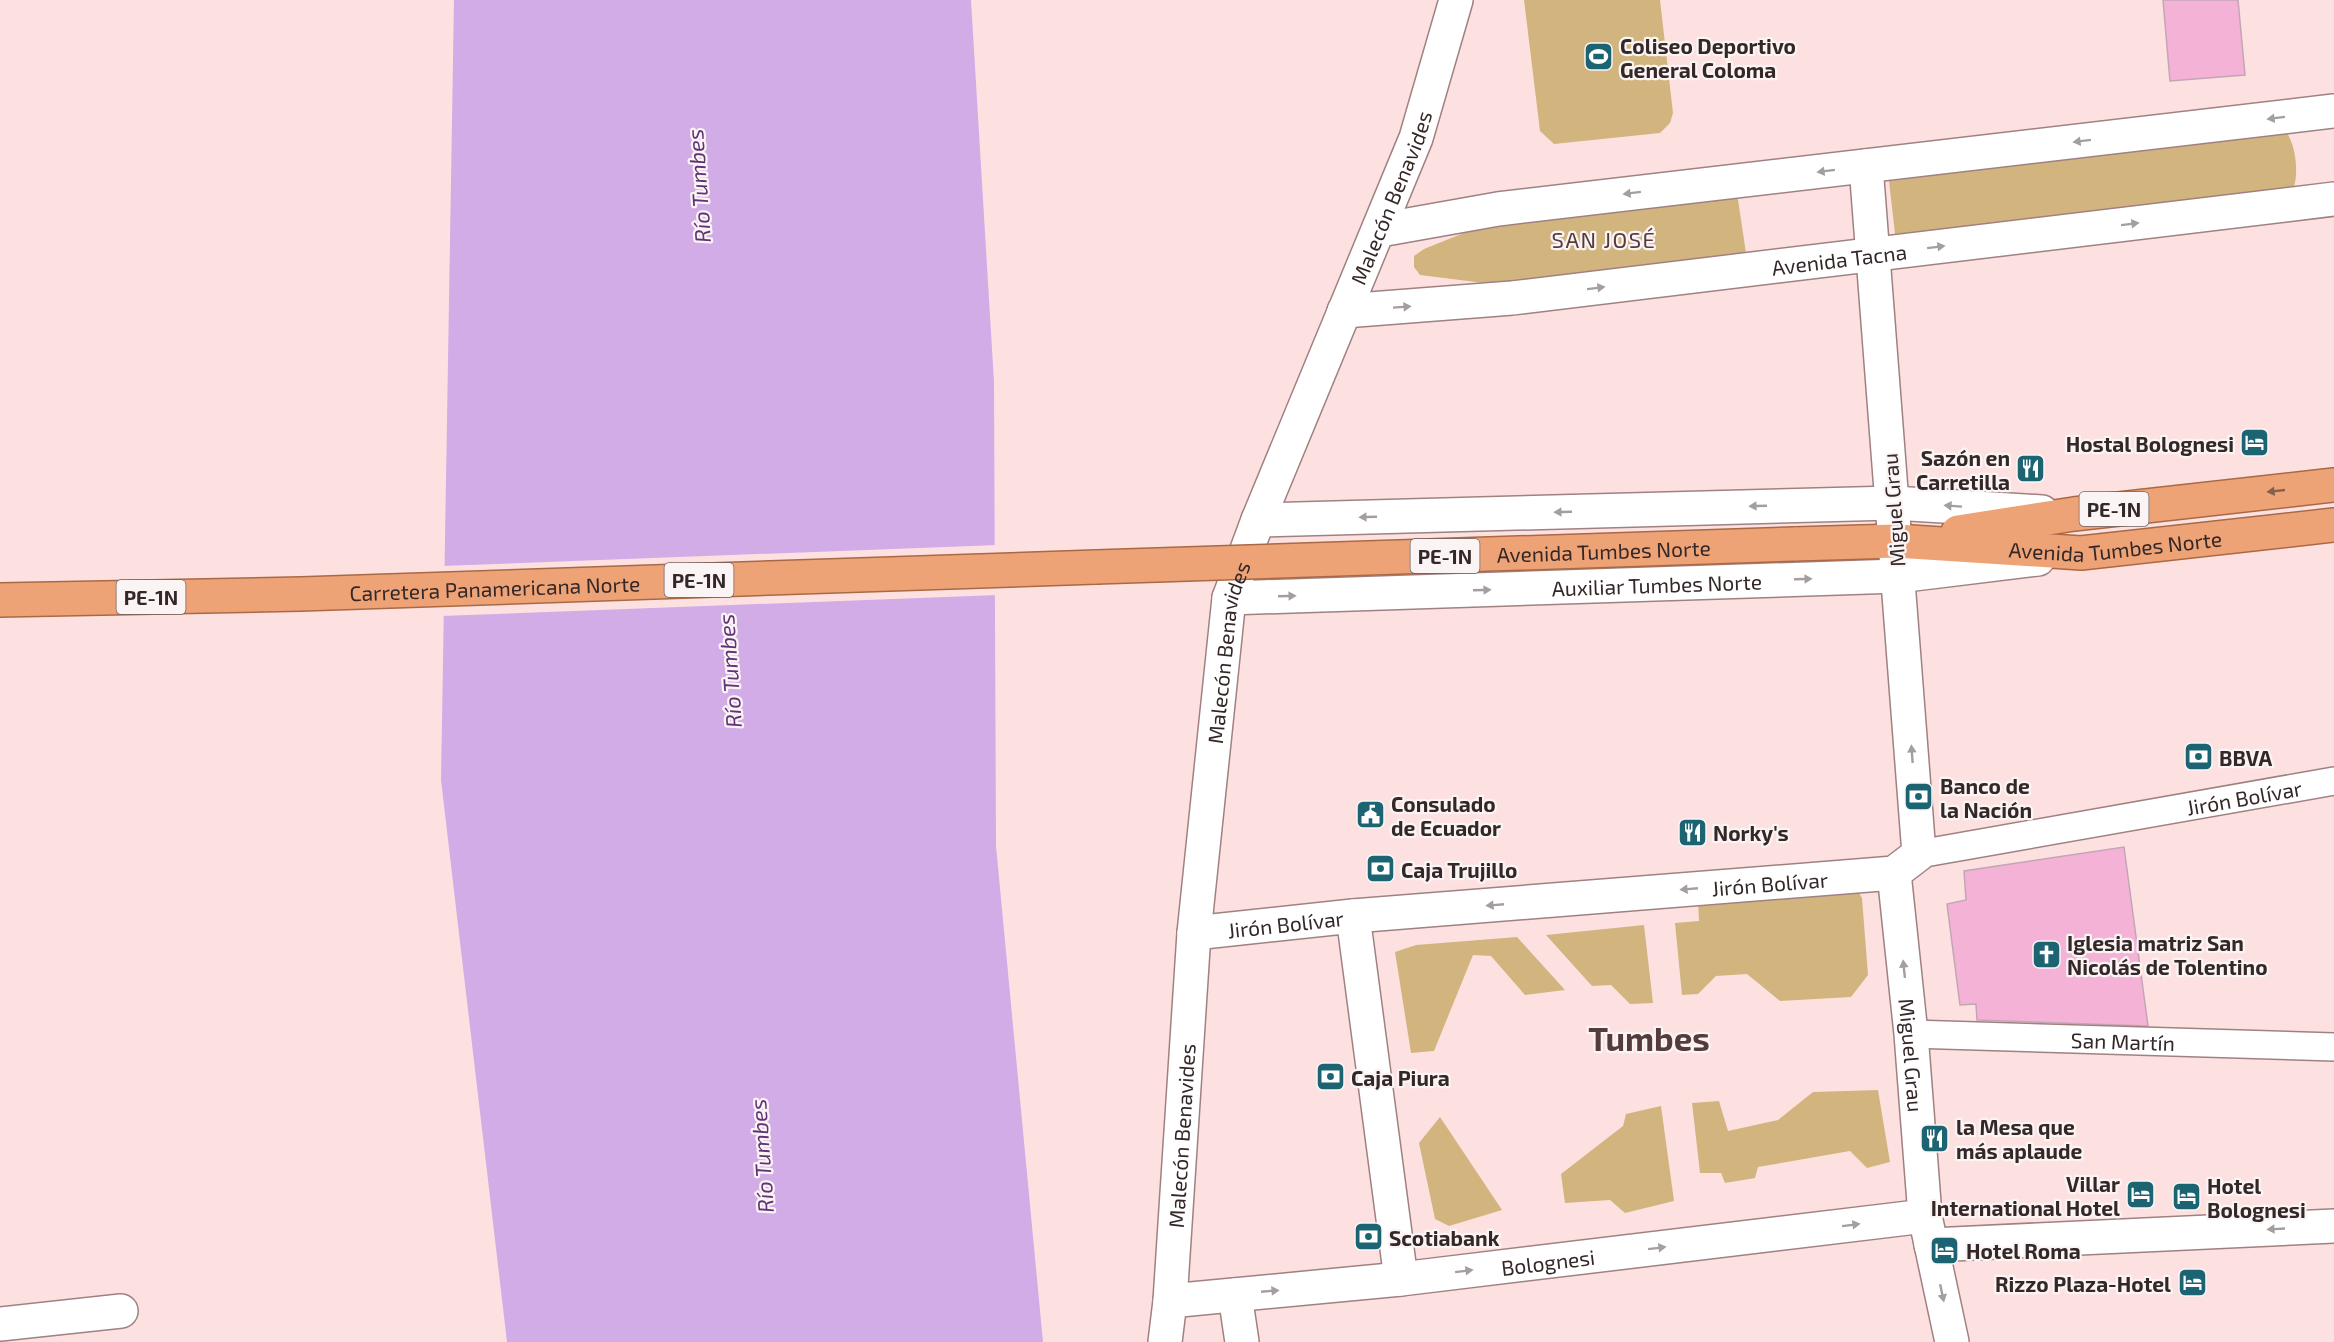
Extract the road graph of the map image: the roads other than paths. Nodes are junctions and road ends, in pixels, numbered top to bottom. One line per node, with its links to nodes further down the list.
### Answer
1 (1456, 0): 5 (street, Malecón Benavides)
2 (2334, 111): 3 (street, one-way to 3)
3 (1866, 166): 5 (street, one-way to 5); 6 (street, Miguel Grau)
4 (2334, 199): 6 (street, Avenida Tacna, one-way to 4)
5 (1380, 230): 7 (street, Malecón Benavides)
6 (1873, 254): 7 (street, Avenida Tacna, one-way to 6); 9 (street, Miguel Grau)
7 (1344, 311): 11 (street, Malecón Benavides)
8 (2334, 485): 10 (highway, Avenida Tumbes Norte / PE-1N, one-way to 10)
9 (1893, 502): 10 (street, one-way to 9); 11 (street, one-way to 11); 13 (street, Miguel Grau)
10 (2074, 514): 13 (highway, Avenida Tumbes Norte / PE-1N)
11 (1258, 520): 17 (street, Malecón Benavides)
12 (2334, 525): 14 (highway, Avenida Tumbes Norte / PE-1N)
13 (1896, 541): 14 (highway, Avenida Tumbes Norte / PE-1N); 15 (highway, Avenida Tumbes Norte / PE-1N, bridge); 16 (street, Miguel Grau)
14 (2081, 553): 16 (street, Auxiliar Tumbes Norte)
15 (1096, 567): 18 (highway, Carretera Panamericana Norte / PE-1N)
16 (1898, 576): 17 (street, Auxiliar Tumbes Norte, one-way to 16); 20 (street, Miguel Grau, one-way to 16)
17 (1229, 598): 22 (street, Malecón Benavides)
18 (0, 600)
19 (2334, 781): 20 (street, Jirón Bolívar)
20 (1906, 864): 21 (street, Jirón Bolívar, one-way to 21); 23 (street, Miguel Grau, one-way to 20)
21 (1353, 916): 22 (street, Jirón Bolívar); 27 (street)
22 (1194, 933): 29 (street, Malecón Benavides)
23 (1911, 1034): 24 (street, San Martín); 26 (street, Miguel Grau)
24 (2334, 1047)
25 (2334, 1226): 26 (street, Bolognesi, one-way to 26)
26 (1928, 1230): 27 (street, Bolognesi, one-way to 26); 34 (street, Miguel Grau, one-way to 34)
27 (1401, 1279): 28 (street, Bolognesi, one-way to 27)
28 (1235, 1295): 29 (street, Bolognesi); 33 (street)
29 (1170, 1301): 32 (street, Malecón Benavides)
30 (122, 1311): 31 (street)
31 (0, 1324)
32 (1165, 1342)
33 (1242, 1342)
34 (1952, 1342)

